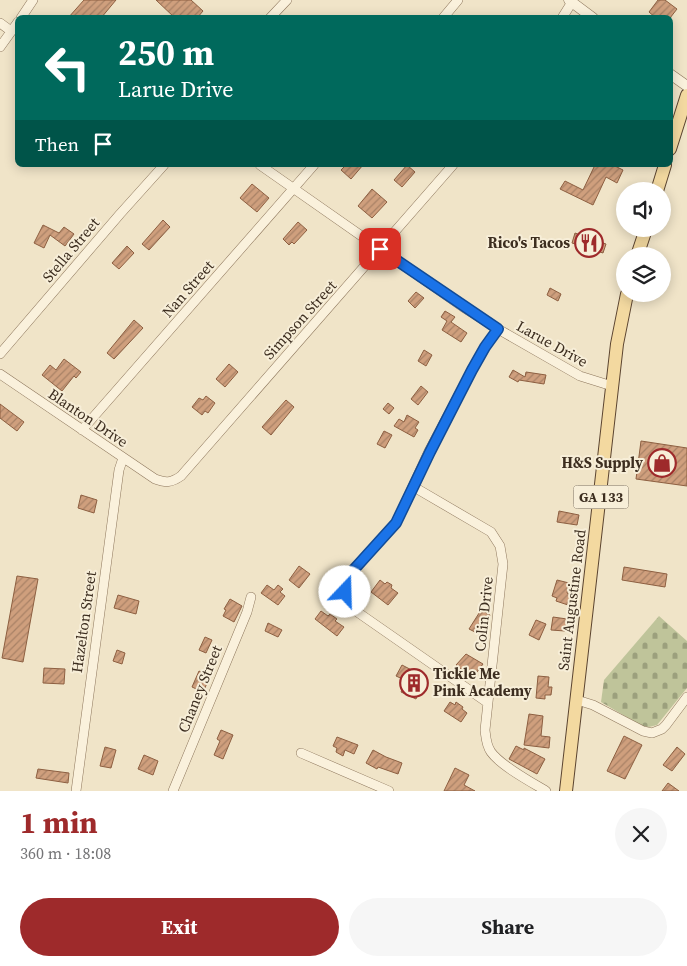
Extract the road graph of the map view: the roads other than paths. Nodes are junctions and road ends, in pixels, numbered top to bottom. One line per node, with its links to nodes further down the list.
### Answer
1 (33, 0): 5 (street)
2 (287, 0): 6 (street)
3 (458, 0): 7 (street)
4 (571, 1): 8 (street); 9 (street)
5 (23, 15)
6 (273, 15)
7 (446, 15)
8 (564, 15)
9 (589, 15)
10 (0, 23): 12 (street)
11 (15, 26): 12 (street)
12 (11, 31): 13 (street)
13 (0, 47)
14 (673, 76): 15 (street)
15 (687, 86)
16 (687, 95): 18 (main road)
17 (687, 128): 18 (main road)
18 (675, 134): 19 (main road)
19 (673, 140)
20 (162, 167): 30 (street, Stella Street)
21 (263, 167): 26 (street, Larue Drive)
22 (312, 167): 26 (street, Nan Street)
23 (451, 167): 27 (street, Simpson Street)
24 (664, 167): 25 (main road)
25 (660, 182)
26 (293, 189): 27 (street, Larue Drive); 33 (street, Nan Street)
27 (380, 249): 29 (street, Larue Drive); 35 (street, Simpson Street)
28 (626, 302): 32 (main road, Saint Augustine Road / GA 133)
29 (498, 329): 32 (street, Larue Drive); 36 (street)
30 (0, 354)
31 (0, 374): 33 (street, Blanton Drive)
32 (612, 386): 39 (main road, Saint Augustine Road / GA 133)
33 (82, 430): 34 (street, Blanton Drive)
34 (123, 458): 35 (street, Blanton Drive); 42 (street, Hazelton Street)
35 (162, 482)
36 (414, 486): 40 (street, Colin Drive); 40 (street)
37 (251, 598): 43 (street, Chaney Street)
38 (687, 697): 39 (street)
39 (577, 700): 46 (main road, Saint Augustine Road / GA 133)
40 (488, 703): 45 (street, Colin Drive)
41 (301, 753): 44 (street)
42 (76, 791)
43 (173, 791)
44 (389, 791)
45 (546, 791)
46 (566, 791)

